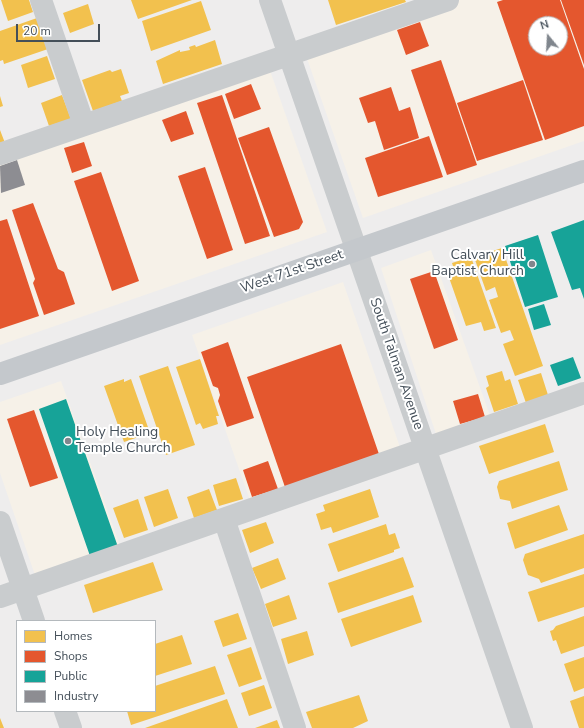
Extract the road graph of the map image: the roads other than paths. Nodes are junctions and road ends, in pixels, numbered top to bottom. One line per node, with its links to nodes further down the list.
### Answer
1 (41, 0): 5 (street)
2 (270, 0): 4 (street, South Talman Avenue)
3 (448, 0): 4 (street)
4 (289, 54): 5 (street); 8 (street, South Talman Avenue)
5 (84, 125): 6 (street)
6 (0, 154)
7 (584, 171): 8 (main road, West 71st Street)
8 (357, 250): 9 (main road, West 71st Street); 11 (street, South Talman Avenue)
9 (0, 374)
10 (584, 393): 11 (street)
11 (426, 448): 12 (street); 20 (street, South Talman Avenue)
12 (224, 519): 14 (street); 19 (street)
13 (0, 522): 14 (street)
14 (23, 589): 15 (street); 16 (street)
15 (0, 597)
16 (34, 620)
17 (65, 712): 18 (street)
18 (71, 728)
19 (295, 728)
20 (522, 728)

